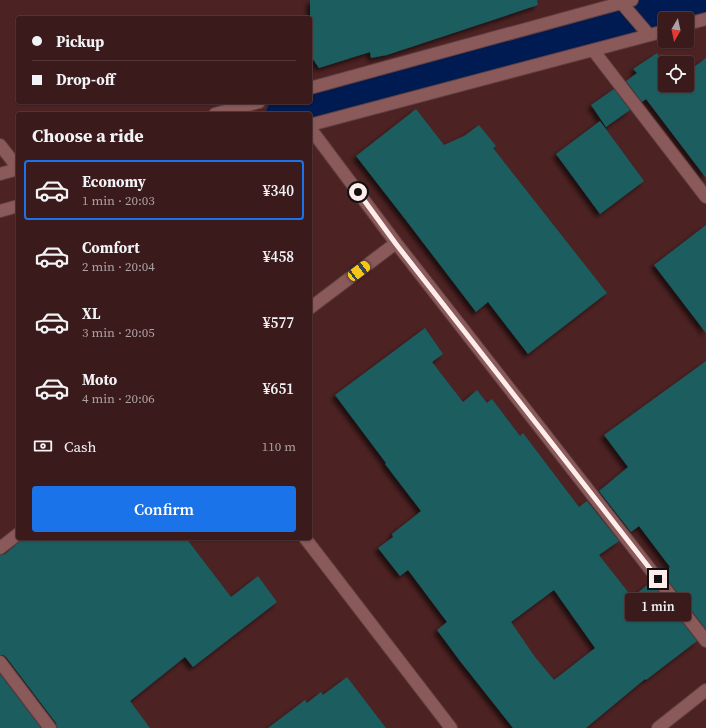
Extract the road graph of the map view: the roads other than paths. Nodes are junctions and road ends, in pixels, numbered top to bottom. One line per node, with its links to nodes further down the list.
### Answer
1 (625, 3): 5 (street); 7 (street)
2 (706, 19): 3 (street)
3 (694, 22)
4 (658, 30): 5 (street)
5 (645, 31): 6 (street)
6 (594, 50): 10 (street); 16 (street)
7 (312, 87)
8 (252, 104): 9 (street)
9 (222, 112)
10 (312, 124)
11 (312, 131): 19 (street)
12 (0, 145): 13 (street)
13 (16, 165)
14 (16, 169): 15 (street)
15 (0, 174)
16 (706, 197)
17 (16, 207): 18 (street)
18 (0, 211)
19 (396, 244): 20 (street); 24 (street)
20 (312, 307)
21 (16, 536): 23 (street)
22 (307, 540): 28 (street)
23 (0, 548)
24 (706, 641)
25 (0, 662): 27 (street)
26 (706, 690): 29 (street)
27 (50, 728)
28 (451, 728)
29 (658, 728)

